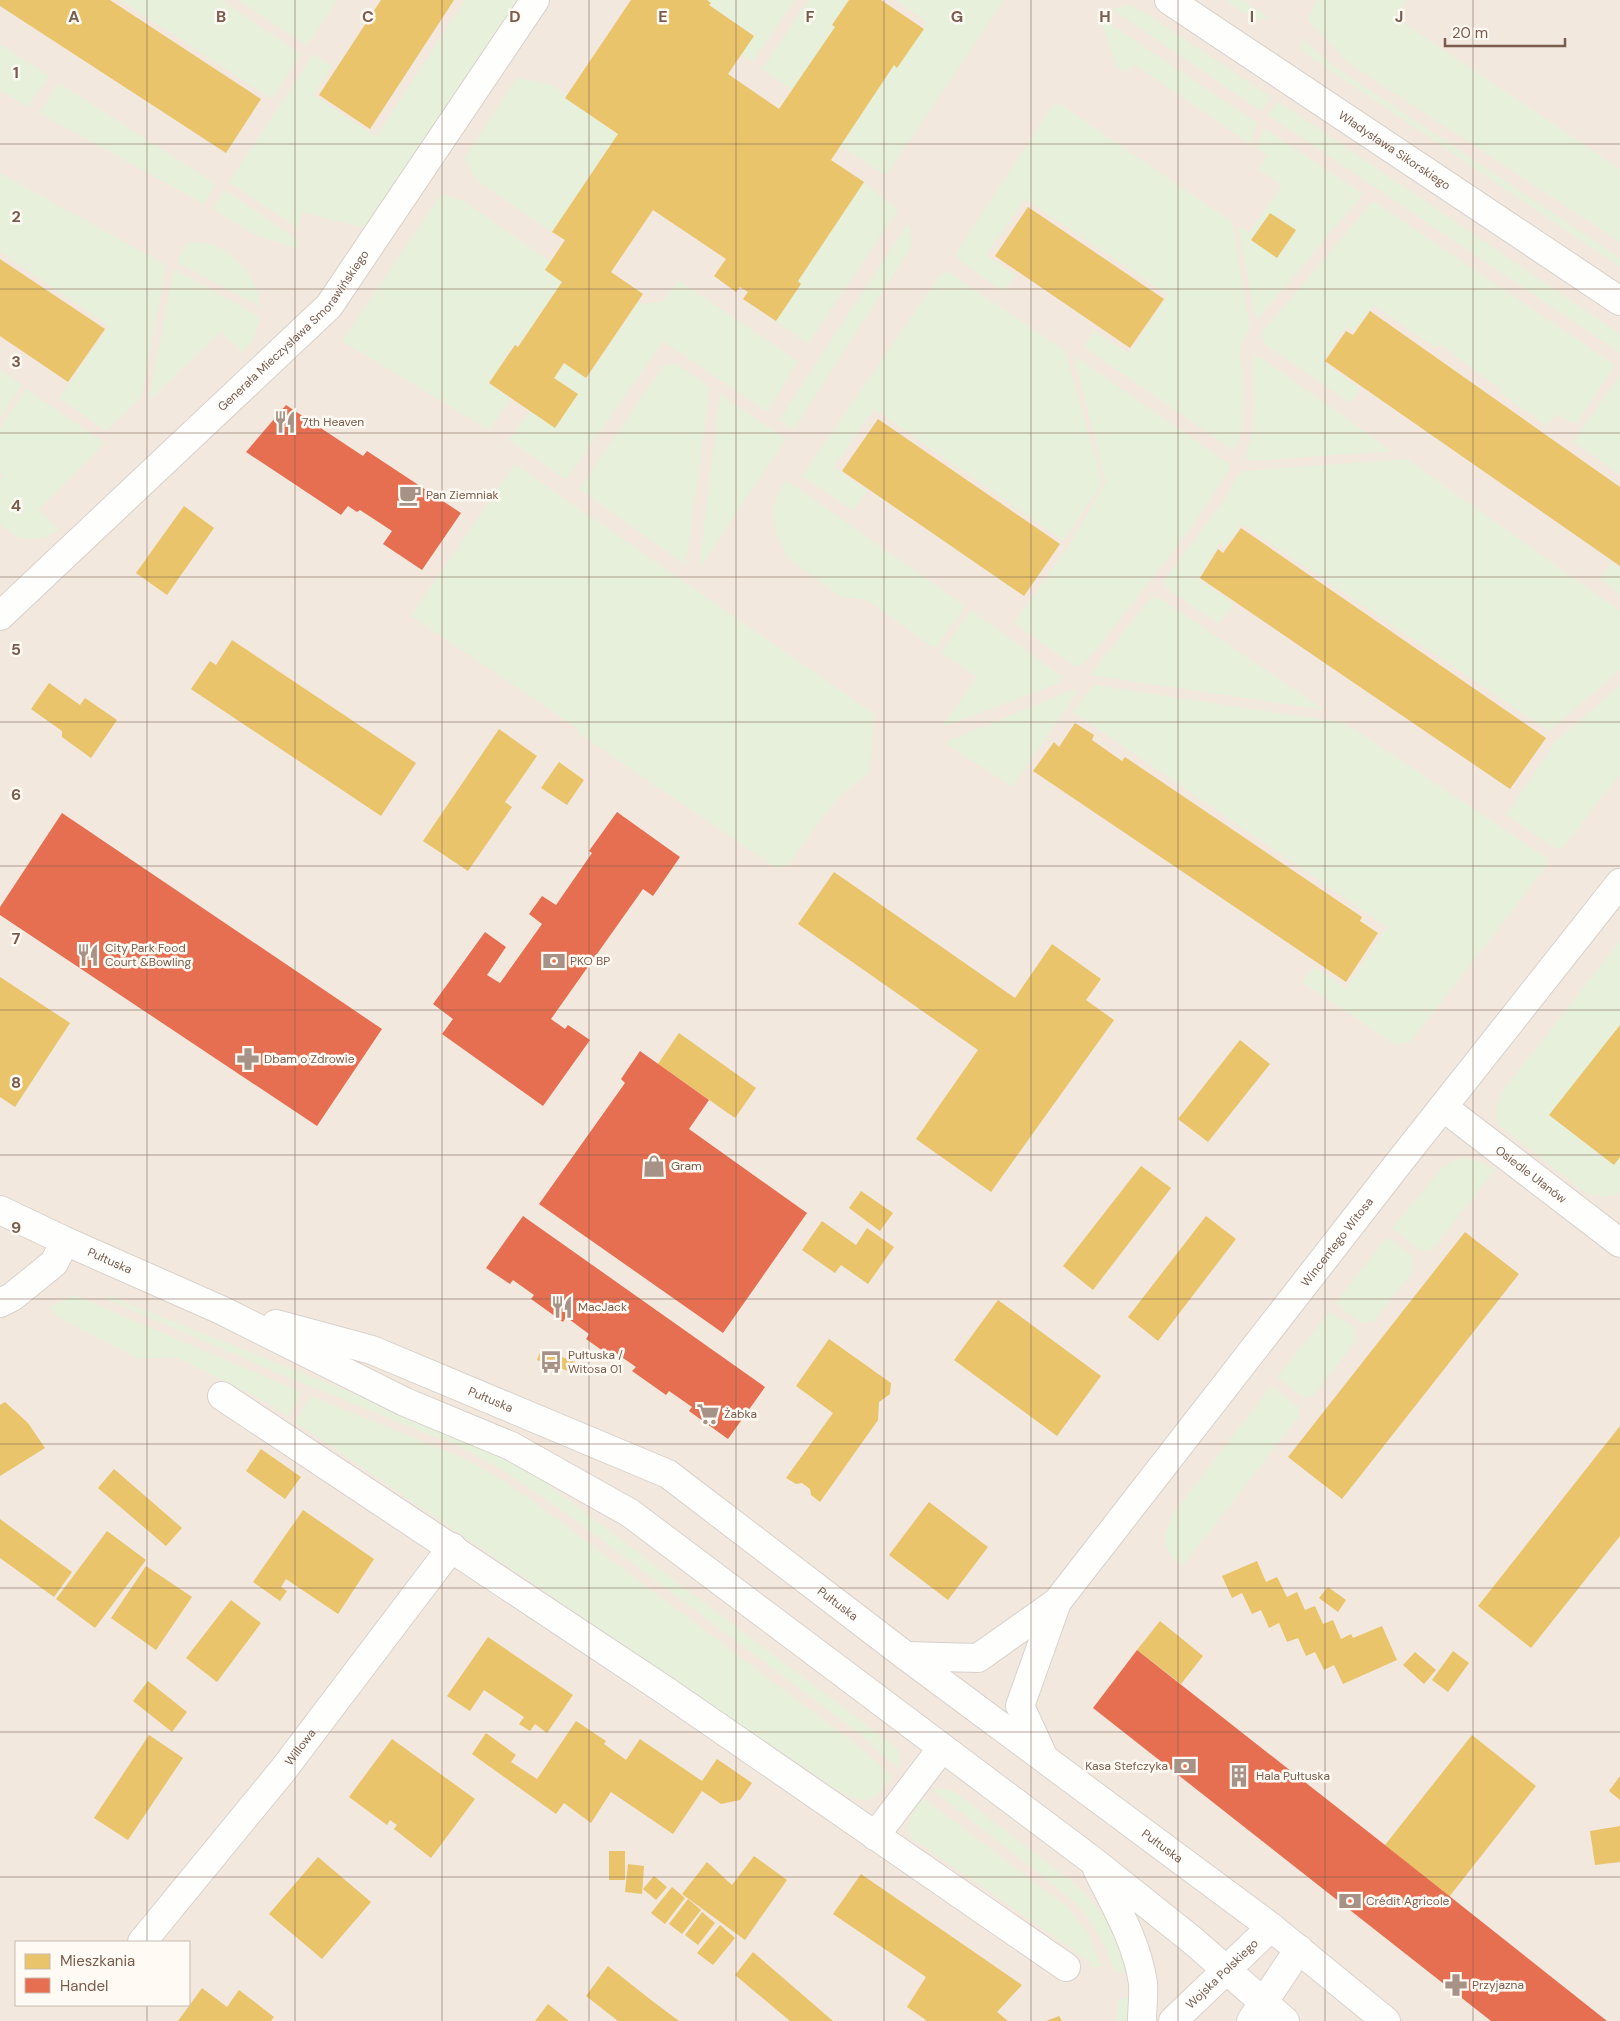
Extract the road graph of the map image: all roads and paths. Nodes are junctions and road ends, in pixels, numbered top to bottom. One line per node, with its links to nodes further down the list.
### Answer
1 (535, 0): 4 (street, Generała Mieczysława Smorawińskiego)
2 (1169, 0): 3 (street, Władysława Sikorskiego)
3 (1620, 301)
4 (0, 616)
5 (1620, 883): 6 (street, Wincentego Witosa)
6 (1443, 1107): 9 (street, Osiedle Ułanów); 14 (street, Wincentego Witosa)
7 (0, 1210): 8 (street, Pułtuska)
8 (65, 1241): 10 (street); 11 (street, Pułtuska)
9 (1620, 1243)
10 (0, 1304)
11 (221, 1310): 15 (street, Pułtuska); 16 (street, Pułtuska)
12 (222, 1396): 13 (street)
13 (452, 1547): 18 (street); 21 (street, Willowa)
14 (1057, 1602): 15 (street, Wincentego Witosa); 17 (street, Wincentego Witosa)
15 (906, 1656): 17 (street, Pułtuska)
16 (942, 1748): 18 (street); 19 (street, Pułtuska)
17 (1044, 1758): 20 (street, Pułtuska)
18 (875, 1836): 23 (street)
19 (1093, 1861): 24 (street, Pułtuska); 26 (street)
20 (1271, 1927): 22 (street, Pułtuska); 24 (street, Wojska Polskiego)
21 (143, 1941)
22 (1299, 1949): 25 (street); 29 (street, Pułtuska)
23 (1066, 1967)
24 (1225, 1970): 25 (street, Pułtuska); 27 (street, Wojska Polskiego)
25 (1257, 2012): 28 (street, Pułtuska)
26 (1142, 2021)
27 (1173, 2021)
28 (1285, 2021)
29 (1386, 2021)

